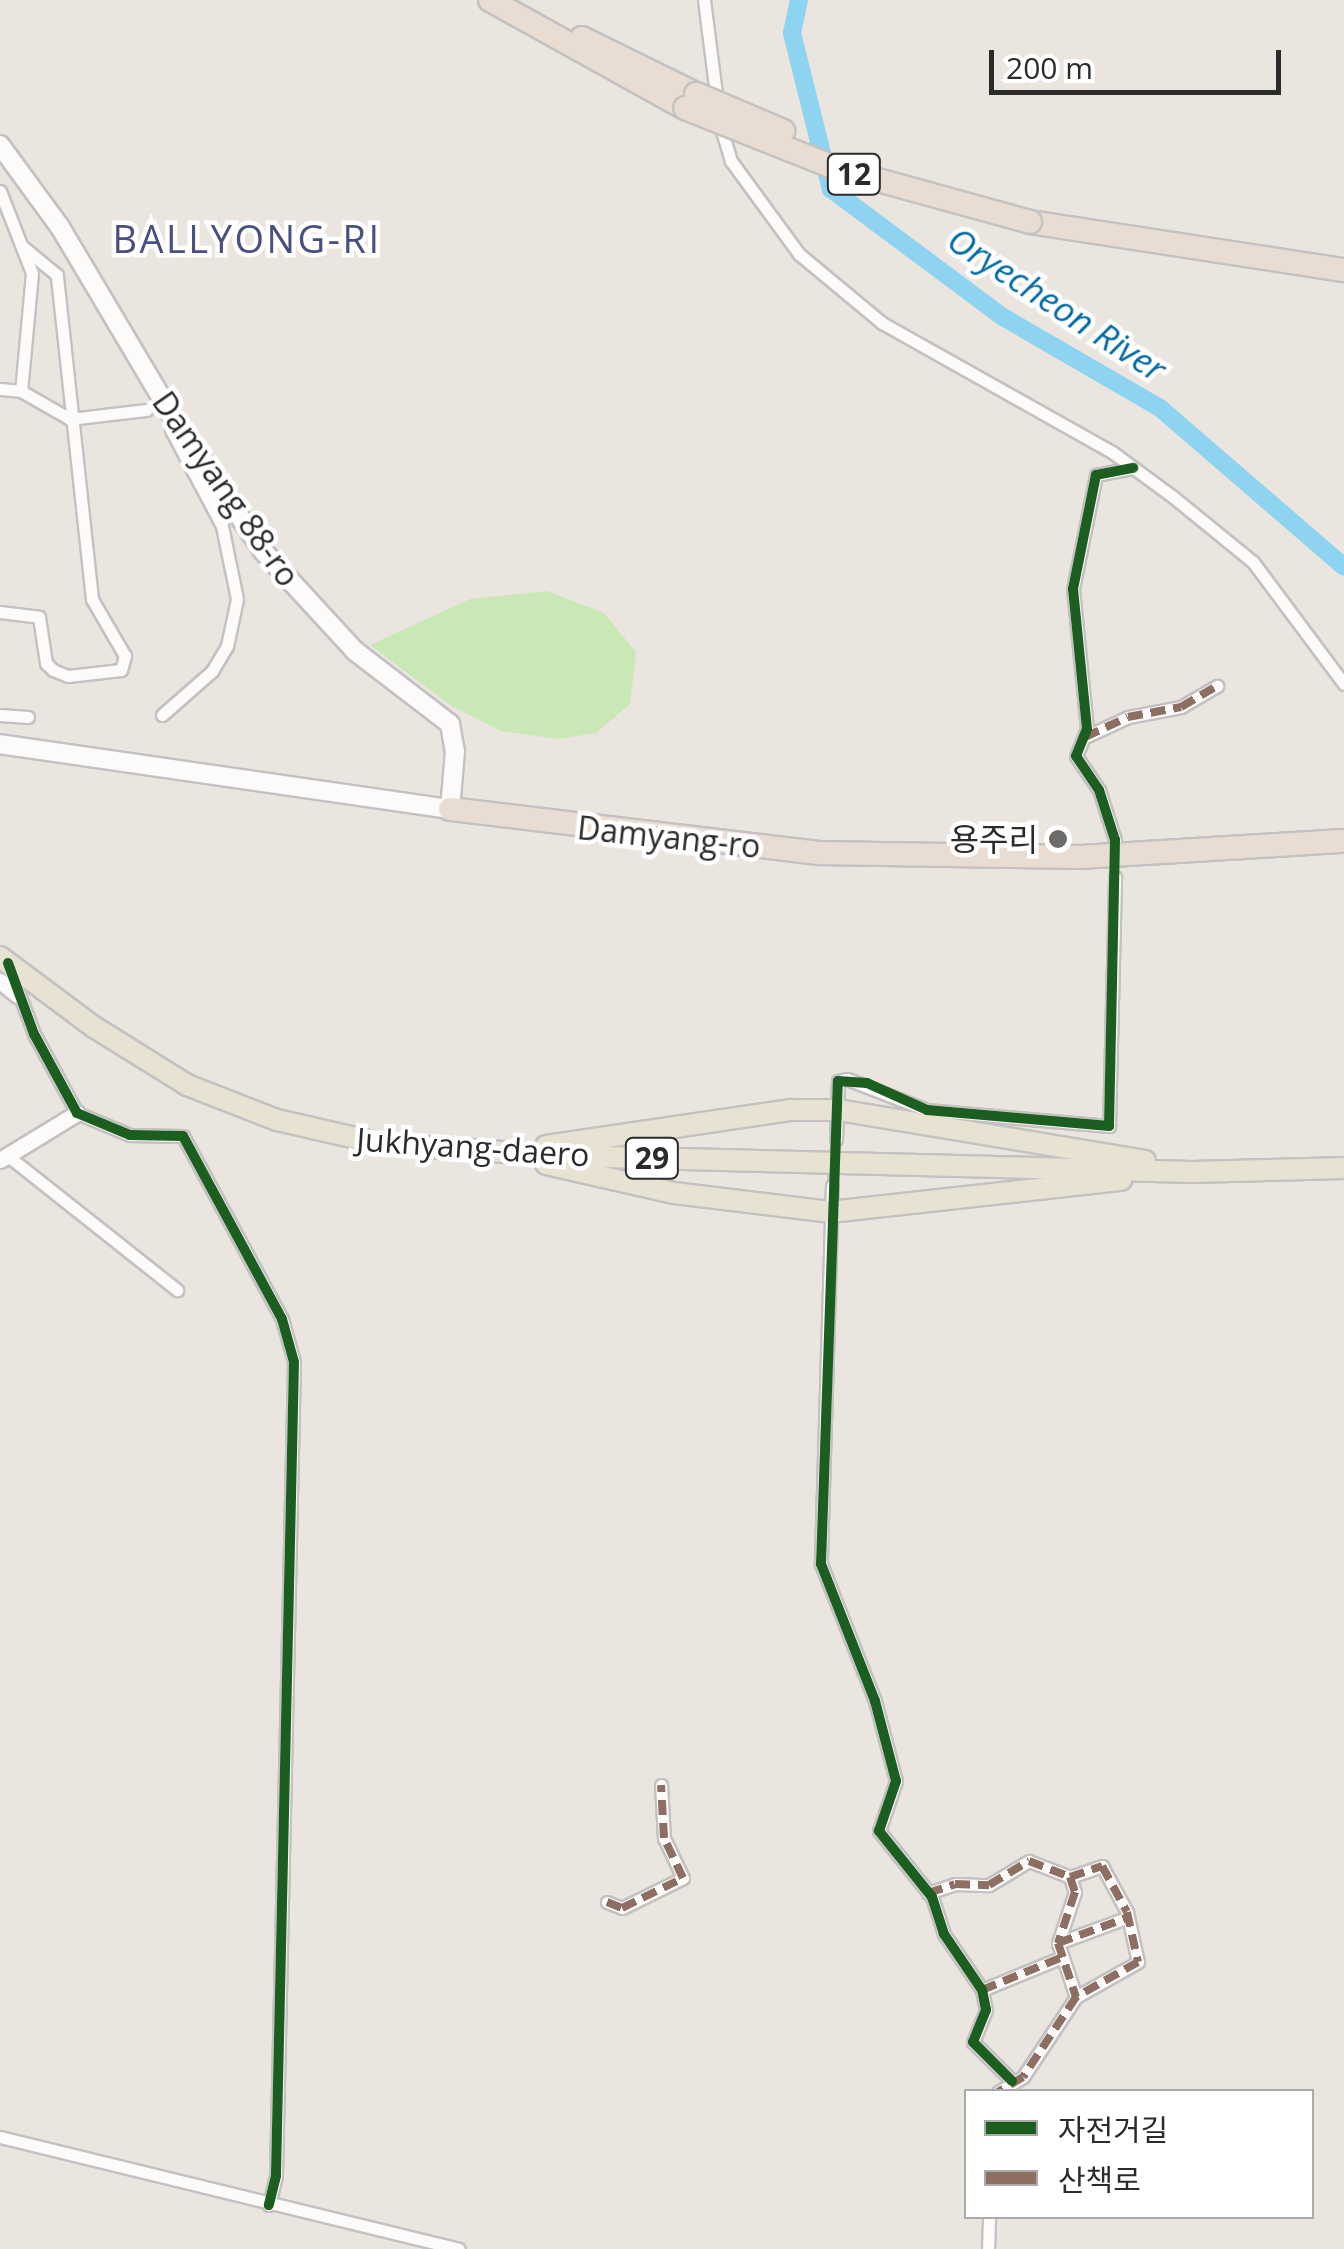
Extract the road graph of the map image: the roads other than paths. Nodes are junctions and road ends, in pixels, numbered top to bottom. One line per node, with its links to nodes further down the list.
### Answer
1 (490, 0): 4 (highway, 12)
2 (519, 0): 4 (highway, 12)
3 (704, 0): 17 (street)
4 (690, 101): 7 (highway, 12, bridge)
5 (0, 144): 12 (main road, Damyang 88-ro)
6 (0, 190): 8 (street)
7 (1030, 214): 10 (highway, 12); 11 (highway, 12)
8 (5, 220): 9 (street)
9 (22, 247): 14 (street); 16 (street)
10 (1344, 255)
11 (1344, 270)
12 (121, 332): 21 (street); 26 (main road, Damyang 88-ro)
13 (0, 390): 14 (street)
14 (21, 391): 16 (street)
15 (146, 410): 16 (street)
16 (70, 419): 18 (street)
17 (1133, 468): 19 (street); 24 (street)
18 (0, 612)
19 (1344, 684)
20 (1217, 686): 24 (street)
21 (162, 715)
22 (0, 716): 23 (street)
23 (28, 717)
24 (1085, 738): 28 (street)
25 (0, 744): 26 (main road, Damyang-ro)
26 (450, 809): 27 (highway, Damyang-ro)
27 (1338, 839)
28 (1115, 840)
29 (1115, 877): 32 (street)
30 (2, 963): 31 (street); 35 (main road, Jukhyang-daero / 29)
31 (17, 995): 33 (street)
32 (838, 1110): 34 (street); 35 (main road); 38 (main road)
33 (76, 1112): 36 (street); 54 (street)
34 (836, 1139)
35 (495, 1153): 38 (main road, Jukhyang-daero / 29); 40 (main road)
36 (4, 1158): 41 (street)
37 (1344, 1168): 38 (main road, Jukhyang-daero / 29)
38 (1193, 1172): 40 (main road)
39 (832, 1186): 40 (street)
40 (830, 1212): 44 (street)
41 (176, 1290)
42 (661, 1786): 45 (street)
43 (1070, 1877): 44 (street); 46 (street); 47 (street)
44 (928, 1893): 49 (street)
45 (606, 1902)
46 (1126, 1918): 47 (street); 50 (street)
47 (1058, 1944): 48 (street)
48 (1060, 1958): 49 (street); 50 (street)
49 (982, 1990): 51 (street)
50 (1076, 1997): 51 (street)
51 (1012, 2081): 52 (street)
52 (1002, 2089)
53 (0, 2137): 54 (street)
54 (269, 2204): 56 (street)
55 (989, 2219): 57 (street)
56 (459, 2249)
57 (988, 2249)

